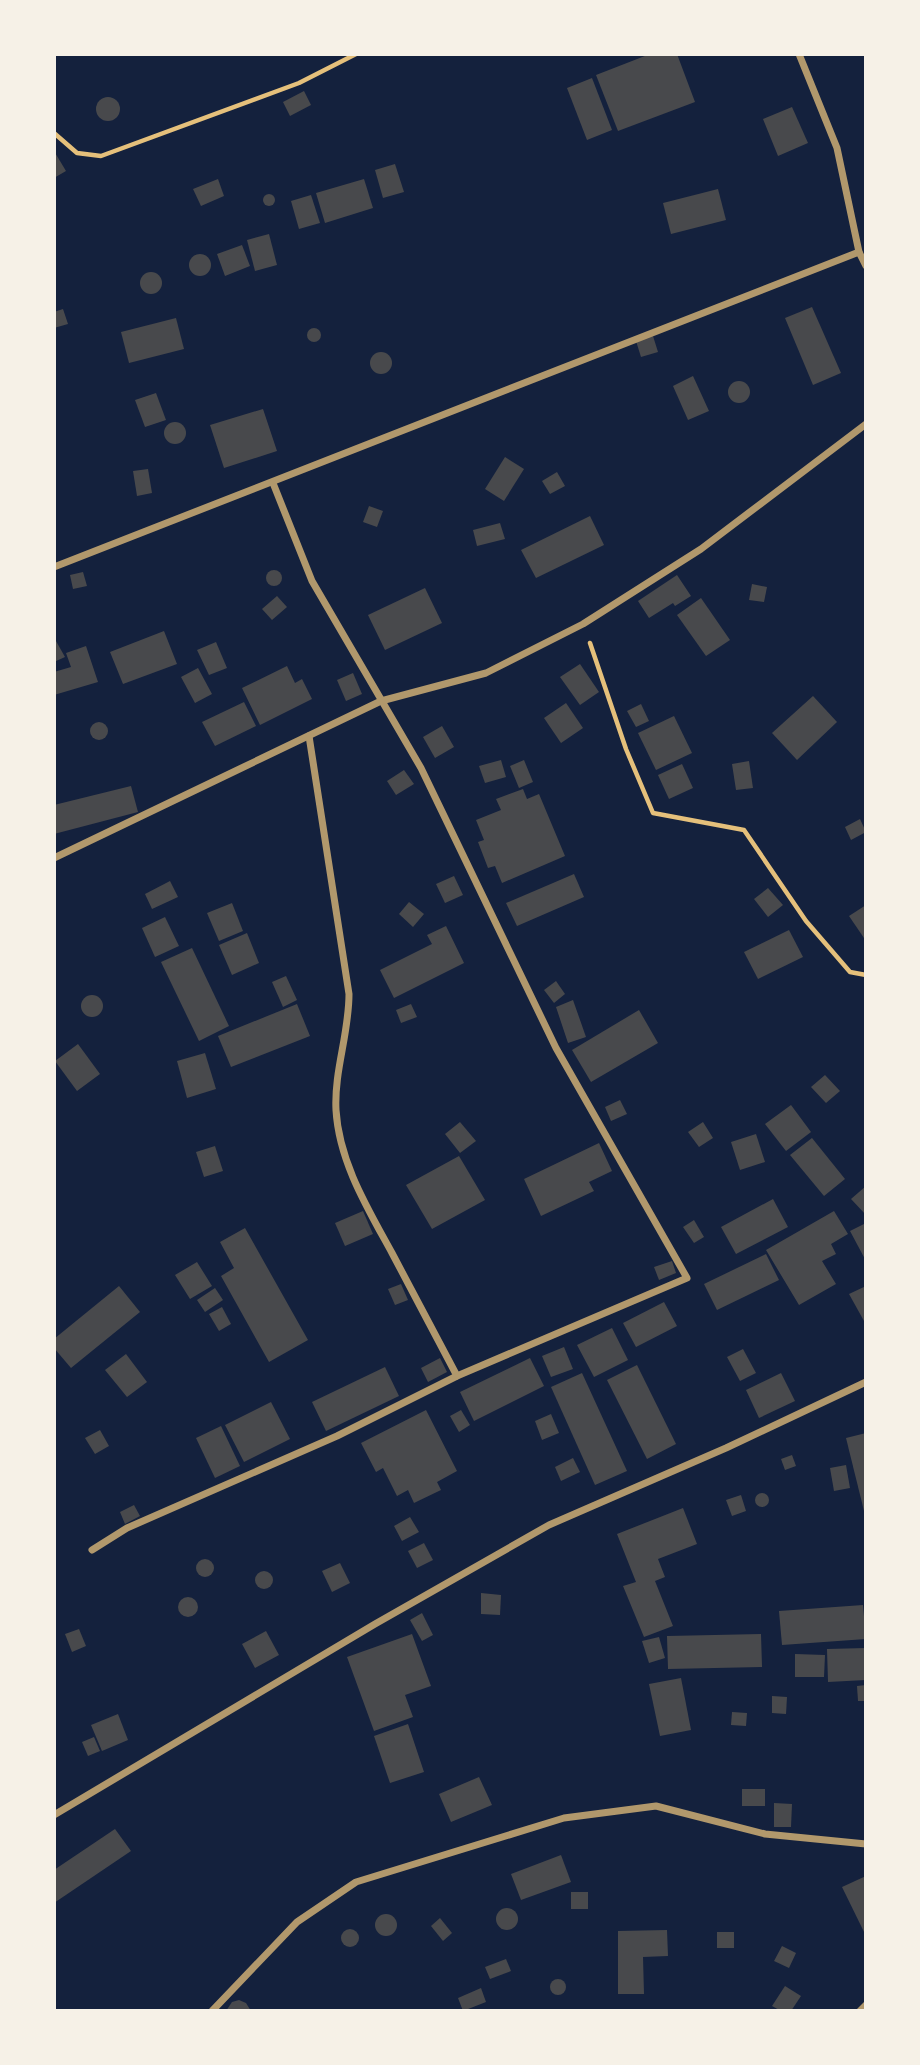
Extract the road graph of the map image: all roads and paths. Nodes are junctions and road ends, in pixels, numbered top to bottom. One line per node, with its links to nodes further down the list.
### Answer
1 (356, 54): 3 (path)
2 (799, 54): 4 (street)
3 (54, 134)
4 (859, 252): 5 (street); 7 (street)
5 (866, 266)
6 (866, 424): 9 (street)
7 (273, 483): 8 (street); 10 (street)
8 (54, 567)
9 (583, 624): 10 (street); 13 (path)
10 (381, 701): 11 (street); 14 (street)
11 (309, 736): 12 (street); 14 (street)
12 (54, 858)
13 (866, 975)
14 (457, 1376): 16 (street)
15 (866, 1382): 17 (street)
16 (92, 1550)
17 (54, 1815)
18 (866, 1844): 20 (street)
19 (866, 2005): 21 (street)
20 (212, 2011)
21 (860, 2011)

